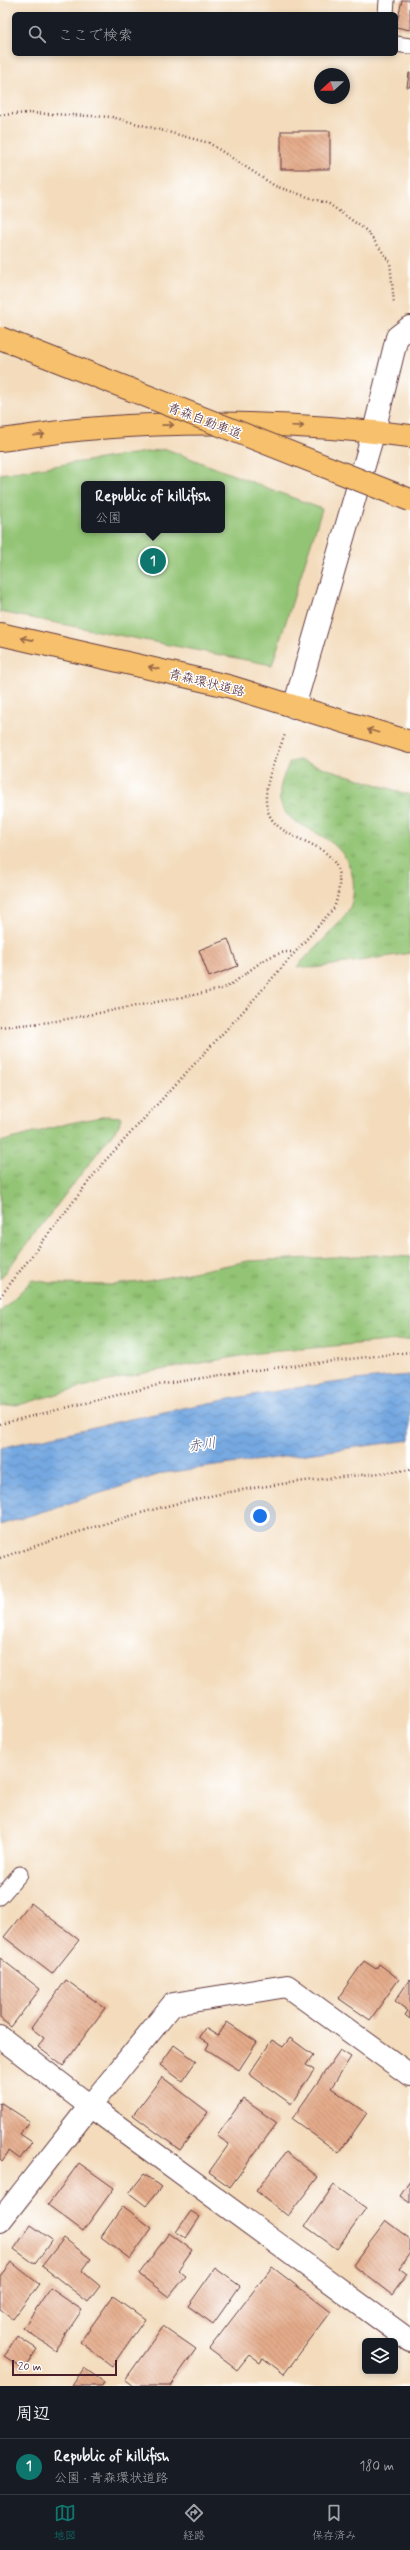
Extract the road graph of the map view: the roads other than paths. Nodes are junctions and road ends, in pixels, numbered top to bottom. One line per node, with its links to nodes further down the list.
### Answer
1 (387, 0): 2 (lane)
2 (386, 12)
3 (398, 44): 4 (lane)
4 (410, 46)
5 (404, 332): 7 (street)
6 (0, 338): 10 (highway, 青森自動車道, bridge)
7 (374, 431): 8 (highway); 9 (highway, one-way to 7); 12 (street)
8 (410, 436)
9 (0, 440)
10 (410, 500)
11 (0, 634): 12 (highway, 青森環状道路, one-way to 11)
12 (294, 707): 13 (highway, 青森環状道路, one-way to 12)
13 (410, 742)
14 (20, 1874): 15 (lane)
15 (0, 1898)
16 (0, 2037): 18 (street)
17 (410, 2075): 18 (street)
18 (90, 2106): 19 (street); 20 (street)
19 (0, 2221)
20 (410, 2341)

